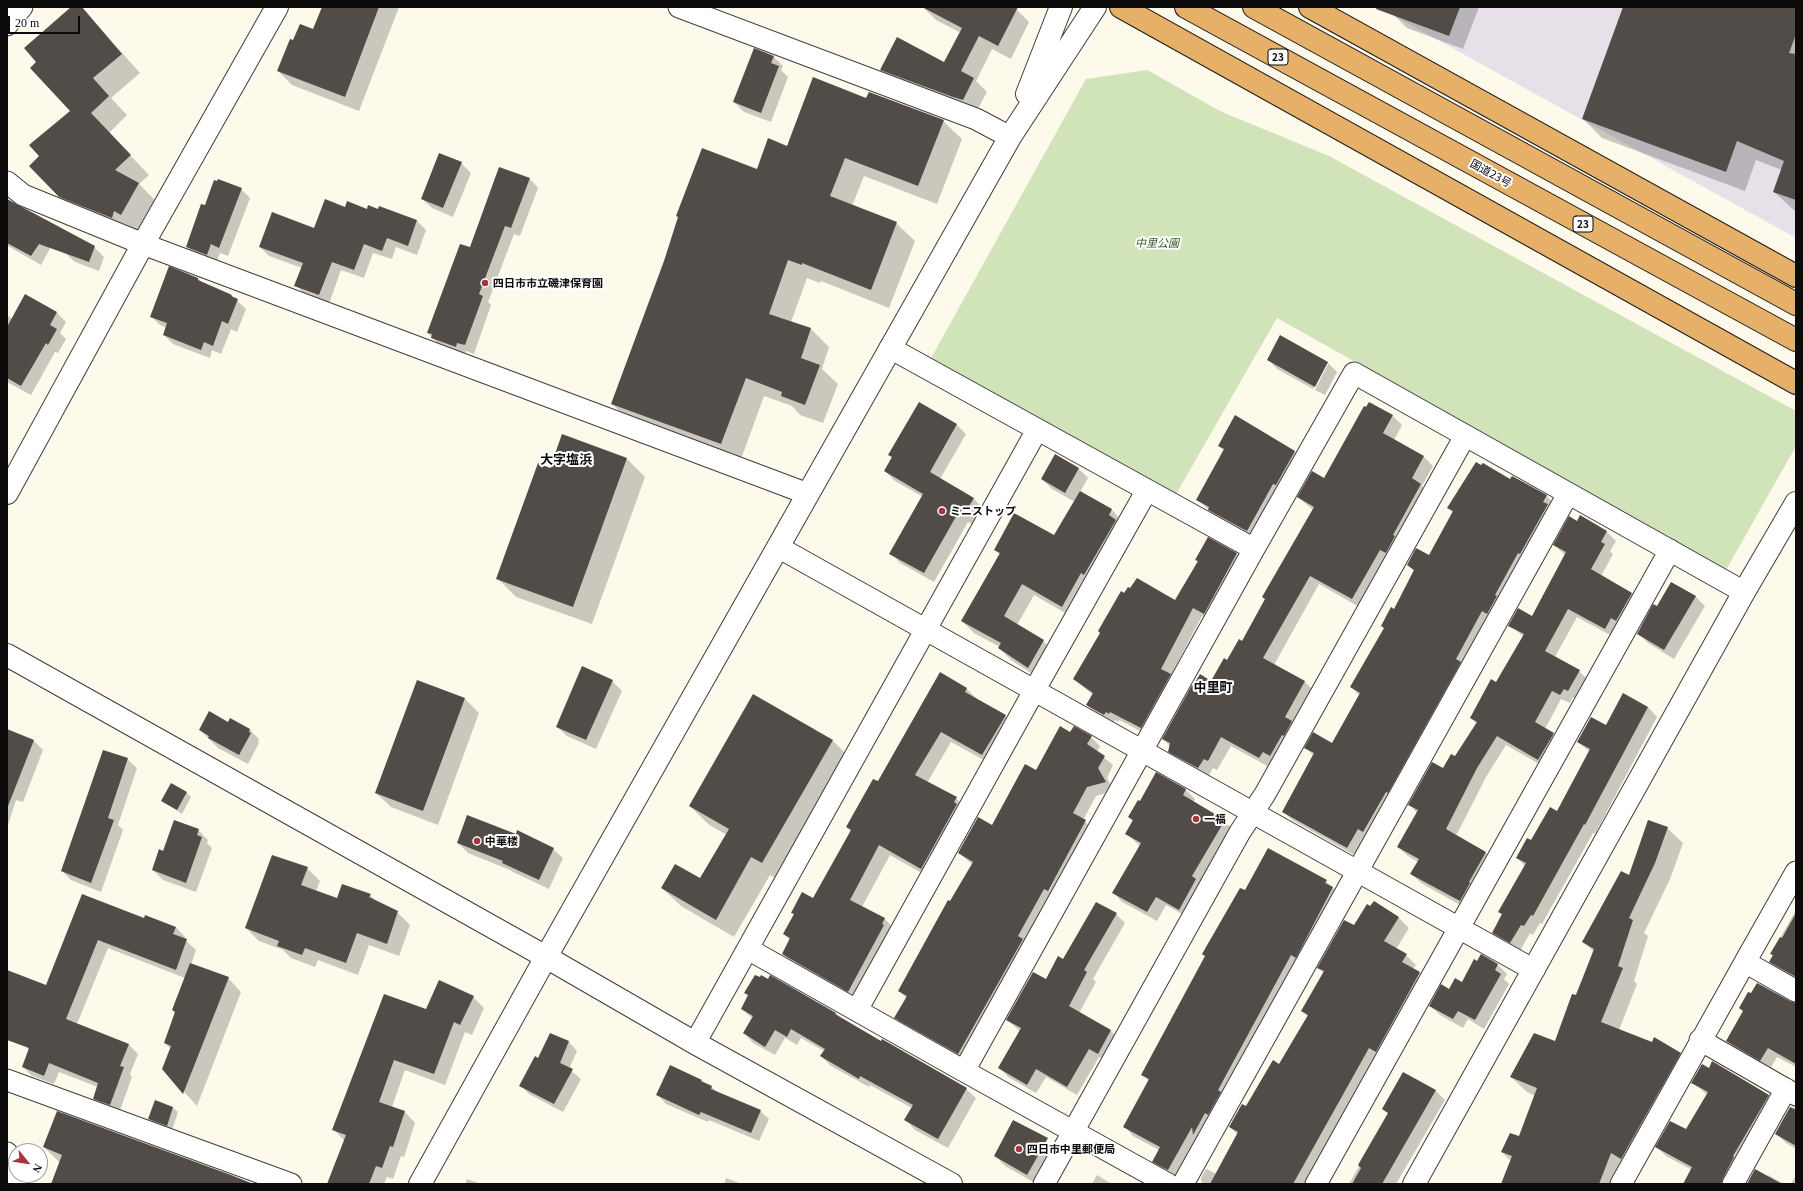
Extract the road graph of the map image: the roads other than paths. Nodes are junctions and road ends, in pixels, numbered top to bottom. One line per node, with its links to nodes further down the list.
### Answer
1 (22, 7): 10 (street)
2 (276, 7): 13 (street)
3 (679, 7): 11 (street)
4 (1061, 7): 11 (street)
5 (1095, 7): 11 (street)
6 (1121, 7): 18 (highway)
7 (1186, 7): 16 (highway, 国道23号 / 23)
8 (1254, 7): 15 (highway)
9 (1310, 7): 14 (highway)
10 (7, 25)
11 (1010, 137): 17 (street)
12 (7, 182): 13 (street)
13 (143, 244): 22 (street); 23 (street)
14 (1796, 276)
15 (1796, 304)
16 (1796, 340)
17 (890, 348): 19 (street); 23 (street)
18 (1796, 383)
19 (1037, 430): 21 (street); 30 (street)
20 (1465, 436): 24 (street); 27 (street); 34 (street)
21 (1148, 490): 27 (street); 32 (street)
22 (7, 493)
23 (808, 494): 26 (street)
24 (1568, 494): 28 (street); 35 (street)
25 (1796, 503): 29 (street)
26 (778, 547): 30 (street); 39 (street)
27 (1254, 549): 33 (street)
28 (1670, 550): 29 (street); 37 (street)
29 (1744, 592): 41 (street)
30 (925, 629): 32 (street); 38 (street)
31 (7, 655): 39 (street)
32 (1034, 691): 33 (street); 43 (street)
33 (1142, 751): 34 (street); 46 (street)
34 (1252, 812): 35 (street); 49 (street)
35 (1358, 871): 37 (street); 57 (street)
36 (1796, 872): 40 (street)
37 (1459, 927): 41 (street); 58 (street)
38 (748, 949): 43 (street); 45 (street)
39 (546, 957): 45 (street); 53 (street)
40 (1745, 962): 42 (street); 44 (street)
41 (1534, 970): 59 (street)
42 (1796, 991)
43 (857, 1010): 46 (street)
44 (1700, 1040): 48 (street); 60 (street)
45 (695, 1043): 54 (street)
46 (964, 1071): 49 (street)
47 (7, 1080): 52 (street)
48 (1791, 1092): 61 (street)
49 (1074, 1132): 55 (street); 56 (street)
50 (7, 1153): 51 (street)
51 (18, 1184)
52 (291, 1184)
53 (420, 1184)
54 (950, 1184)
55 (1044, 1184)
56 (1168, 1184)
57 (1183, 1184)
58 (1316, 1184)
59 (1414, 1184)
60 (1621, 1184)
61 (1733, 1184)

